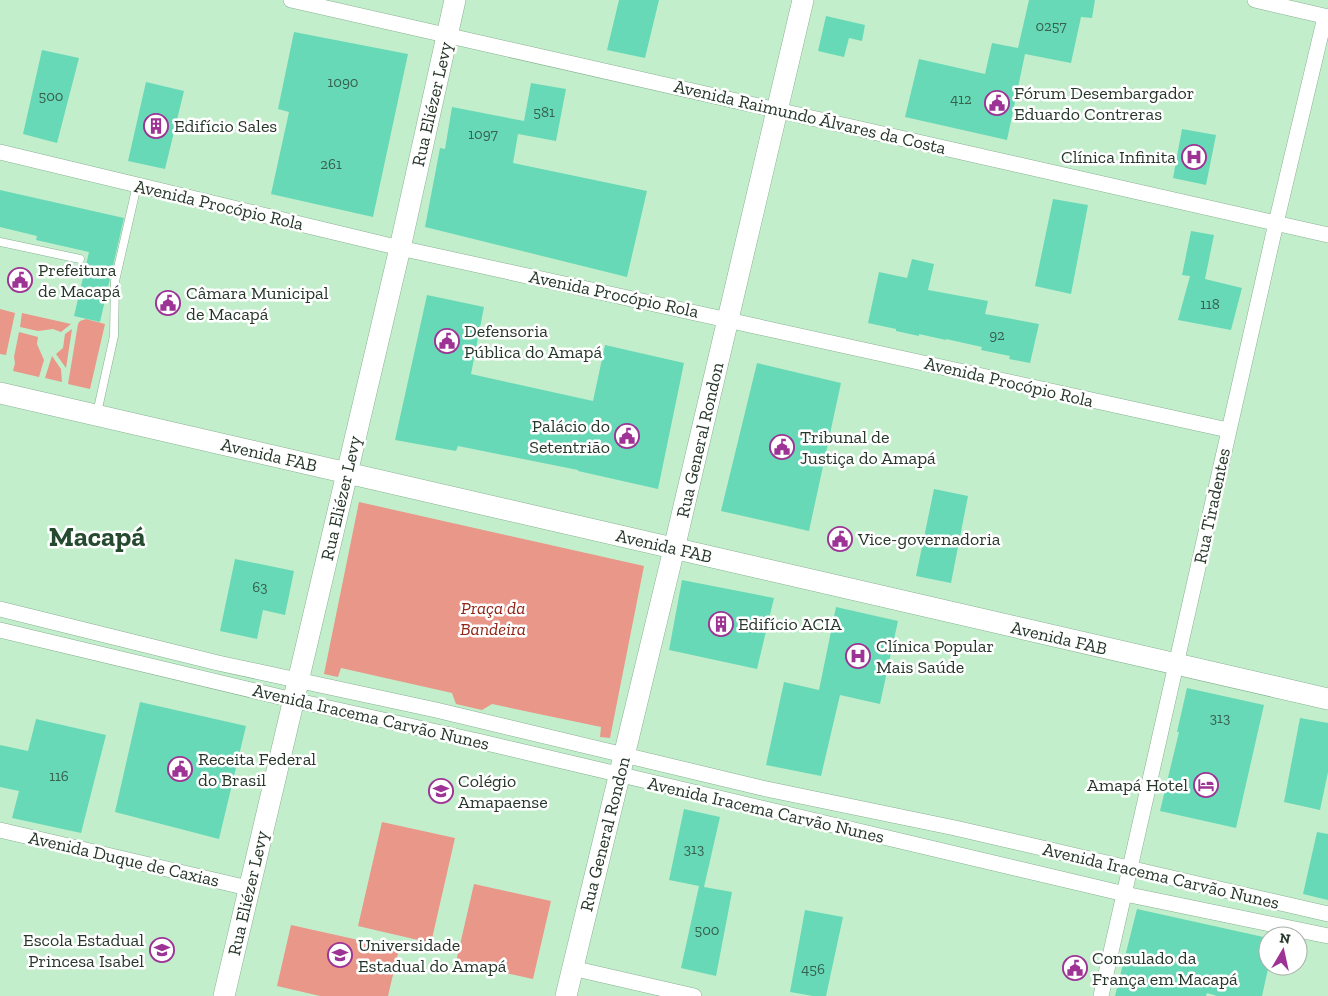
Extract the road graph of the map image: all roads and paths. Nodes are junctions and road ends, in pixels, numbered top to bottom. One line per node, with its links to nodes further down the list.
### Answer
1 (291, 0): 6 (street, Avenida Raimundo Álvares da Costa)
2 (455, 0): 6 (main road, Rua Eliézer Levy)
3 (803, 0): 7 (main road, Rua General Rondon)
4 (1255, 0): 5 (street)
5 (1326, 17): 10 (street, Rua Tiradentes)
6 (446, 36): 7 (street, Avenida Raimundo Álvares da Costa); 13 (main road, Rua Eliézer Levy)
7 (777, 109): 10 (street, Avenida Raimundo Álvares da Costa); 15 (main road, Rua General Rondon)
8 (0, 152): 9 (street, Avenida Procópio Rola)
9 (137, 186): 13 (street, Avenida Procópio Rola); 17 (lane)
10 (1276, 223): 11 (street, Avenida Raimundo Álvares da Costa); 18 (street, Rua Tiradentes)
11 (1328, 235)
12 (0, 242): 14 (lane)
13 (400, 248): 15 (street, Avenida Procópio Rola); 19 (main road, Rua Eliézer Levy)
14 (80, 259)
15 (728, 319): 18 (street, Avenida Procópio Rola); 20 (main road, Rua General Rondon)
16 (0, 393): 17 (main road, Avenida FAB)
17 (96, 415): 19 (main road, Avenida FAB)
18 (1228, 430): 23 (street, Rua Tiradentes)
19 (347, 473): 20 (main road, Avenida FAB); 24 (main road, Rua Eliézer Levy)
20 (674, 549): 23 (main road, Avenida FAB); 30 (main road, Rua General Rondon)
21 (0, 609): 24 (street, Avenida Iracema Carvão Nunes)
22 (0, 630): 24 (street, Avenida Iracema Carvão Nunes)
23 (1177, 665): 25 (main road, Avenida FAB); 35 (street, Rua Tiradentes)
24 (296, 691): 26 (street, Avenida Iracema Carvão Nunes); 28 (street, Avenida Iracema Carvão Nunes); 36 (main road, Rua Eliézer Levy)
25 (1328, 699)
26 (436, 710): 27 (street, Avenida Iracema Carvão Nunes); 28 (street)
27 (487, 722): 29 (street); 30 (street, Avenida Iracema Carvão Nunes)
28 (431, 731): 29 (street, Avenida Iracema Carvão Nunes)
29 (482, 742): 31 (street, Avenida Iracema Carvão Nunes)
30 (625, 754): 31 (main road, Rua General Rondon); 32 (street, Avenida Iracema Carvão Nunes)
31 (620, 775): 33 (street, Avenida Iracema Carvão Nunes); 40 (main road, Rua General Rondon)
32 (762, 788): 33 (street); 35 (street, Avenida Iracema Carvão Nunes)
33 (757, 808): 37 (street, Avenida Iracema Carvão Nunes)
34 (0, 830): 36 (street, Avenida Duque de Caxias)
35 (1131, 870): 37 (street, Rua Tiradentes); 38 (street, Avenida Iracema Carvão Nunes)
36 (248, 888): 41 (main road, Rua Eliézer Levy)
37 (1125, 894): 39 (street, Avenida Iracema Carvão Nunes); 44 (street, Rua Tiradentes)
38 (1328, 914)
39 (1328, 936)
40 (572, 968): 42 (main road, Rua General Rondon); 43 (street)
41 (224, 996)
42 (566, 996)
43 (694, 996)
44 (1101, 996)

